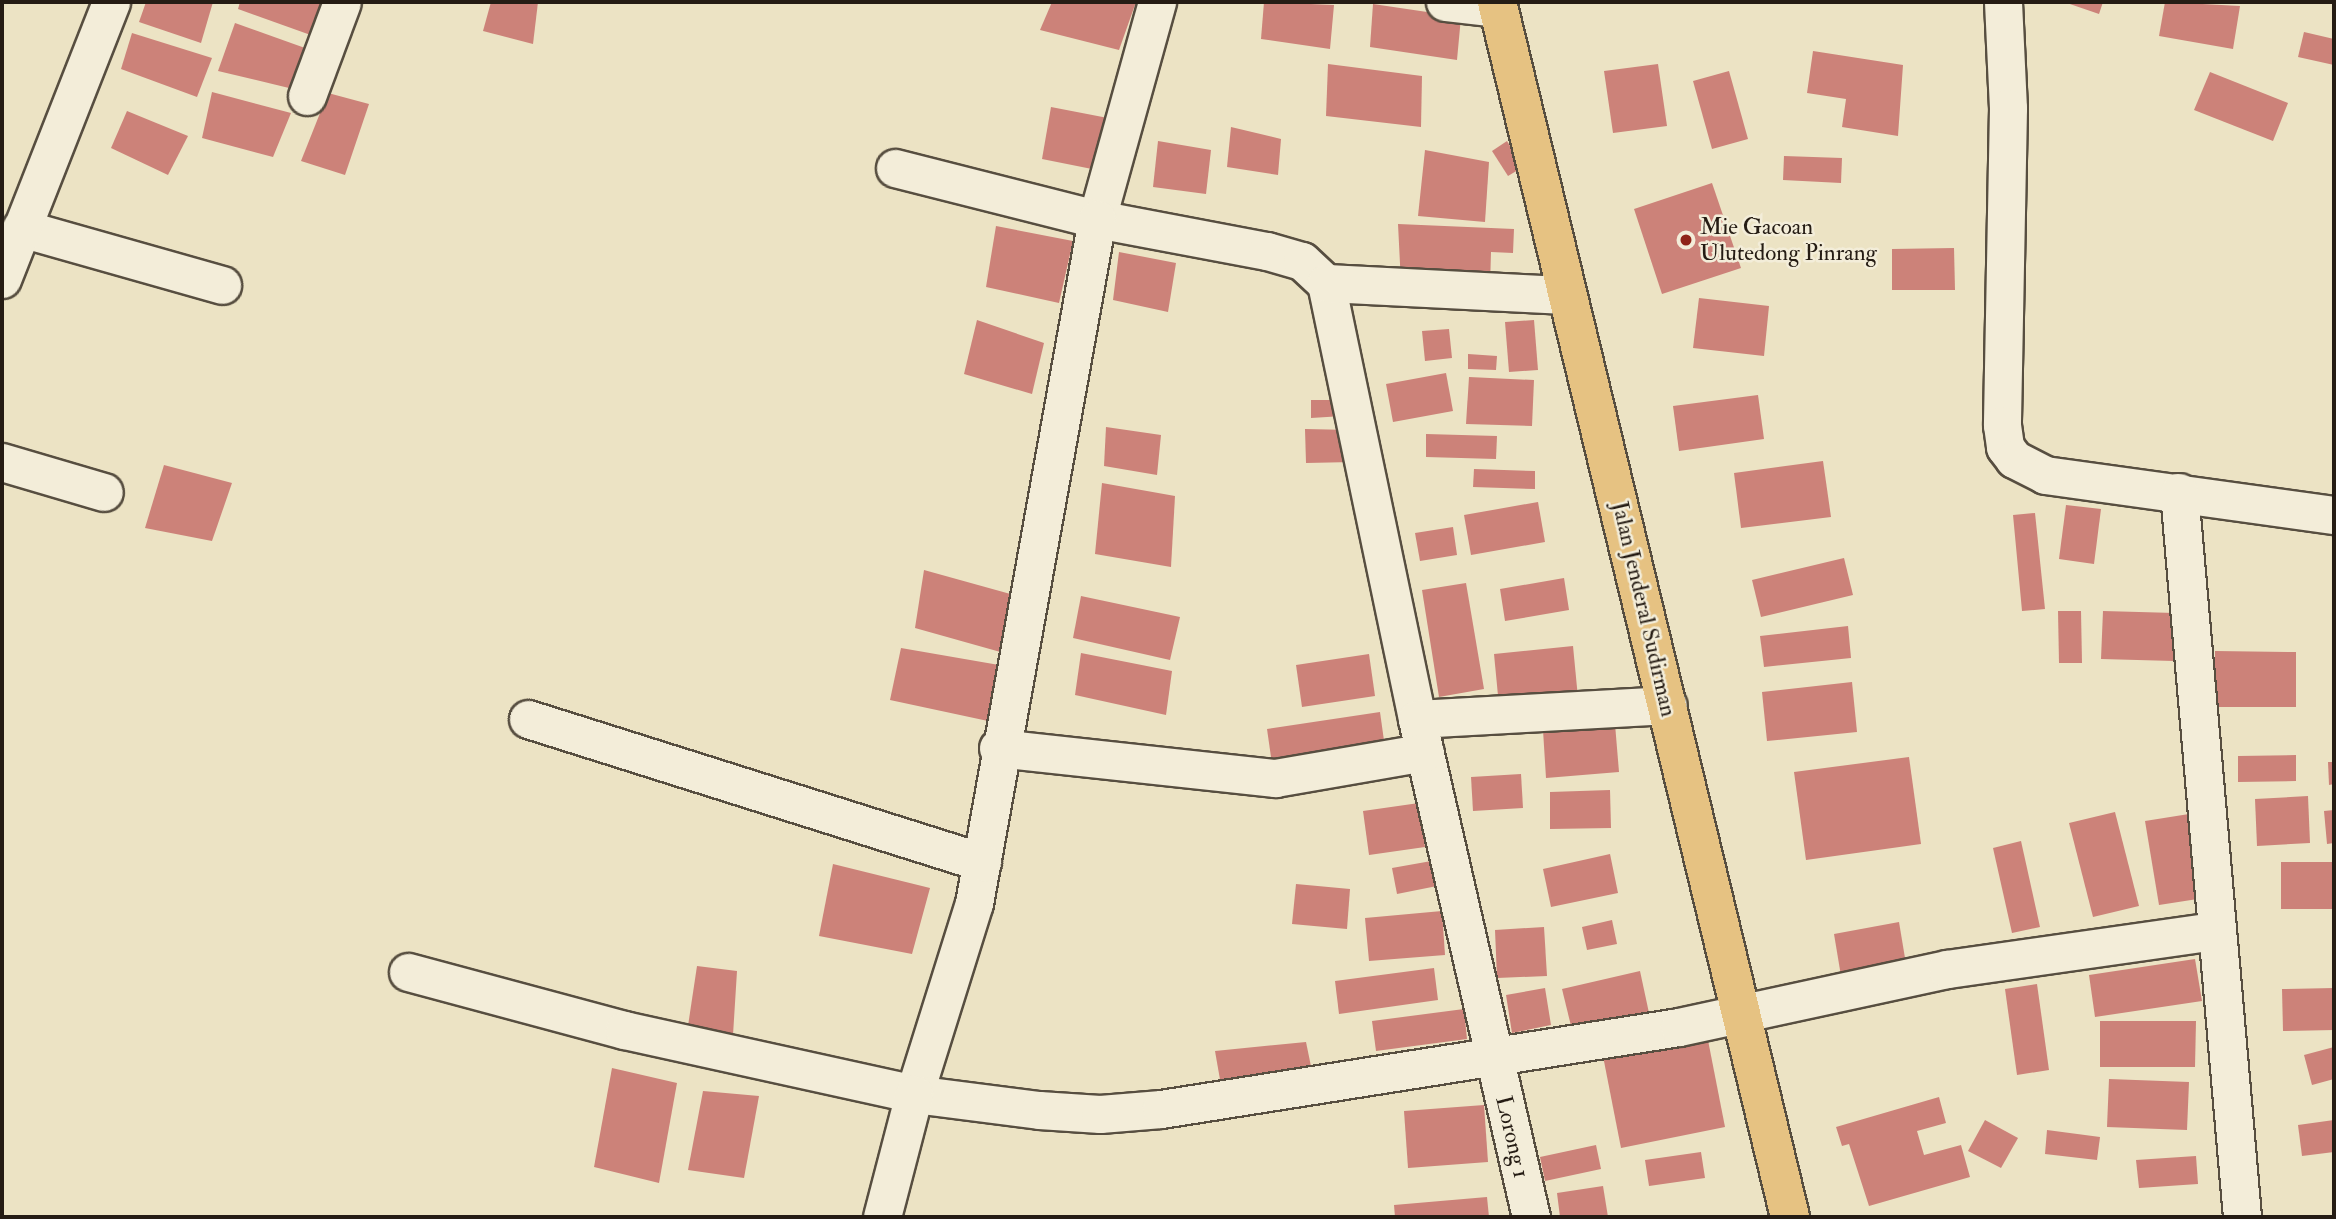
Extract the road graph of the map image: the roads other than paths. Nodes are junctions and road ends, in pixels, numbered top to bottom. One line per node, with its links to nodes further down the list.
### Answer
1 (111, 2): 10 (street)
2 (342, 2): 7 (street)
3 (1157, 2): 9 (street)
4 (1445, 2): 6 (street)
5 (2003, 2): 17 (street)
6 (1497, 5): 14 (highway, Jalan Jenderal Sudirman)
7 (307, 96)
8 (895, 168): 9 (street)
9 (1097, 219): 12 (street); 22 (street)
10 (21, 228): 11 (street); 13 (street)
11 (2, 279)
12 (1326, 283): 14 (street); 21 (street, Lorong 1)
13 (222, 285)
14 (1567, 295): 19 (highway, Jalan Jenderal Sudirman)
15 (2, 462): 16 (street)
16 (104, 492)
17 (2179, 492): 18 (street); 24 (street)
18 (2334, 515)
19 (1668, 705): 21 (street); 26 (highway, Jalan Jenderal Sudirman)
20 (528, 719): 23 (street)
21 (1421, 736): 22 (street); 27 (street, Lorong 1)
22 (998, 748): 23 (street)
23 (982, 862): 28 (street)
24 (2214, 931): 26 (street); 32 (street)
25 (408, 972): 28 (street)
26 (1738, 1013): 27 (street); 31 (highway, Jalan Jenderal Sudirman)
27 (1494, 1058): 28 (street); 30 (street, Lorong 1)
28 (914, 1094): 29 (street)
29 (882, 1217)
30 (1531, 1217)
31 (1790, 1217)
32 (2242, 1217)

